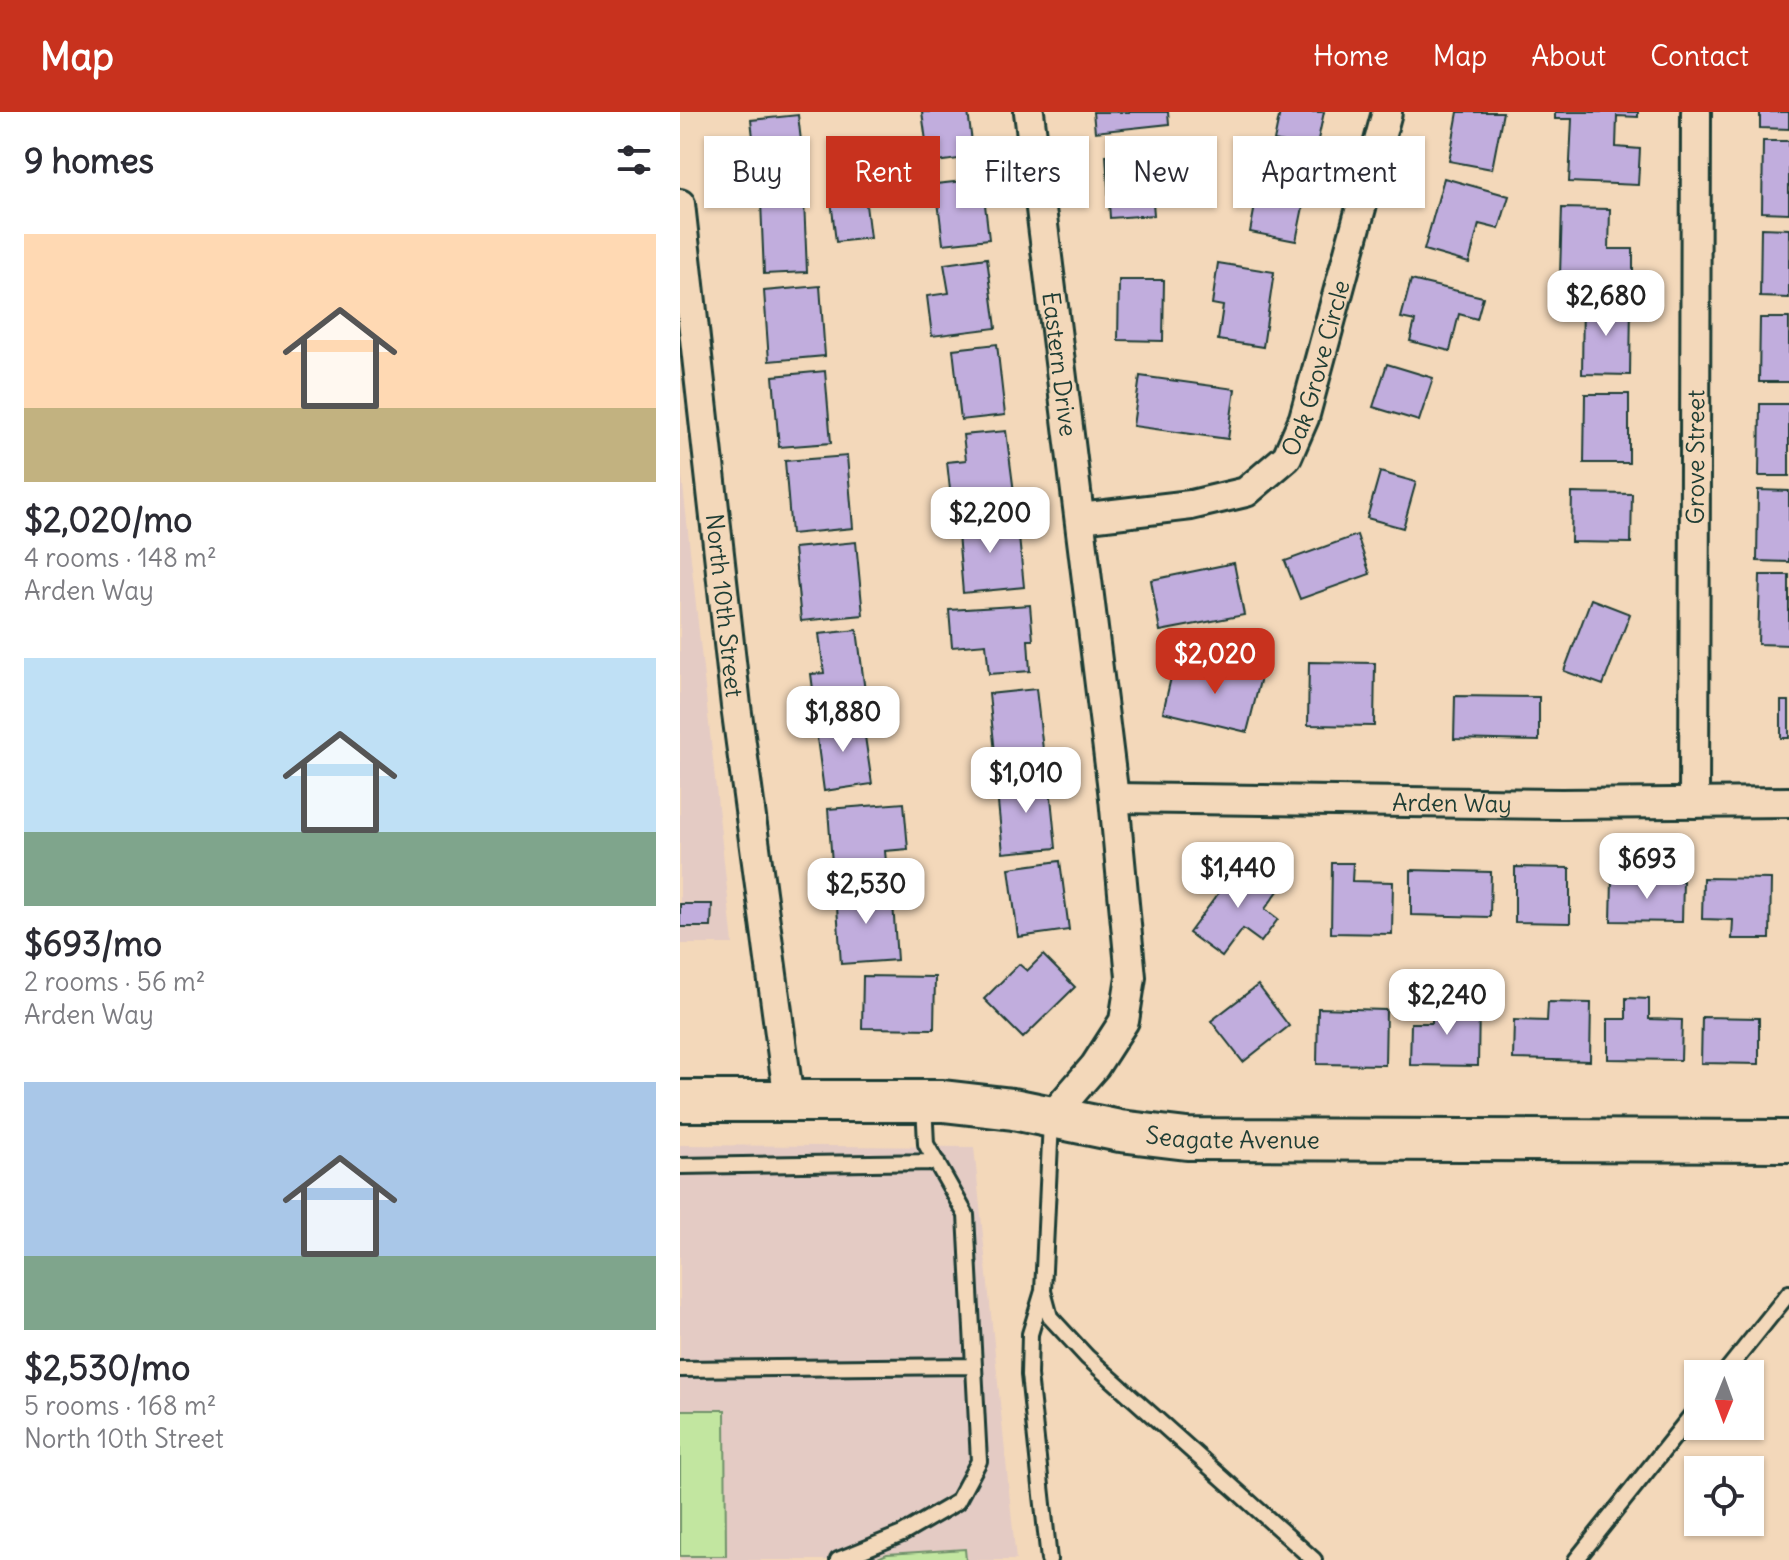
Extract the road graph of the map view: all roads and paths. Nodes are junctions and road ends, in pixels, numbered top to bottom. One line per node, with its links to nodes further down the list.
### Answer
1 (1029, 112): 5 (street, Eastern Drive)
2 (1387, 112): 5 (street, Oak Grove Circle)
3 (1696, 112): 8 (street, Grove Street)
4 (680, 204): 10 (street, North 10th Street)
5 (1080, 518): 6 (street, Eastern Drive)
6 (1114, 798): 8 (street, Arden Way); 12 (street, Eastern Drive)
7 (1789, 802): 8 (street, Arden Way)
8 (1694, 803)
9 (680, 1101): 10 (street, Seagate Avenue)
10 (789, 1101): 11 (street, Seagate Avenue)
11 (924, 1101): 12 (street, Seagate Avenue); 14 (lane)
12 (1051, 1117): 13 (street, Seagate Avenue); 16 (lane)
13 (1789, 1141)
14 (937, 1162): 15 (lane); 19 (lane)
15 (680, 1166)
16 (1043, 1291): 23 (lane); 24 (lane)
17 (1789, 1293): 18 (lane)
18 (1735, 1360)
19 (973, 1366): 20 (lane); 22 (lane)
20 (680, 1369)
21 (1684, 1425): 25 (lane)
22 (838, 1560)
23 (1049, 1560)
24 (1314, 1560)
25 (1576, 1560)

